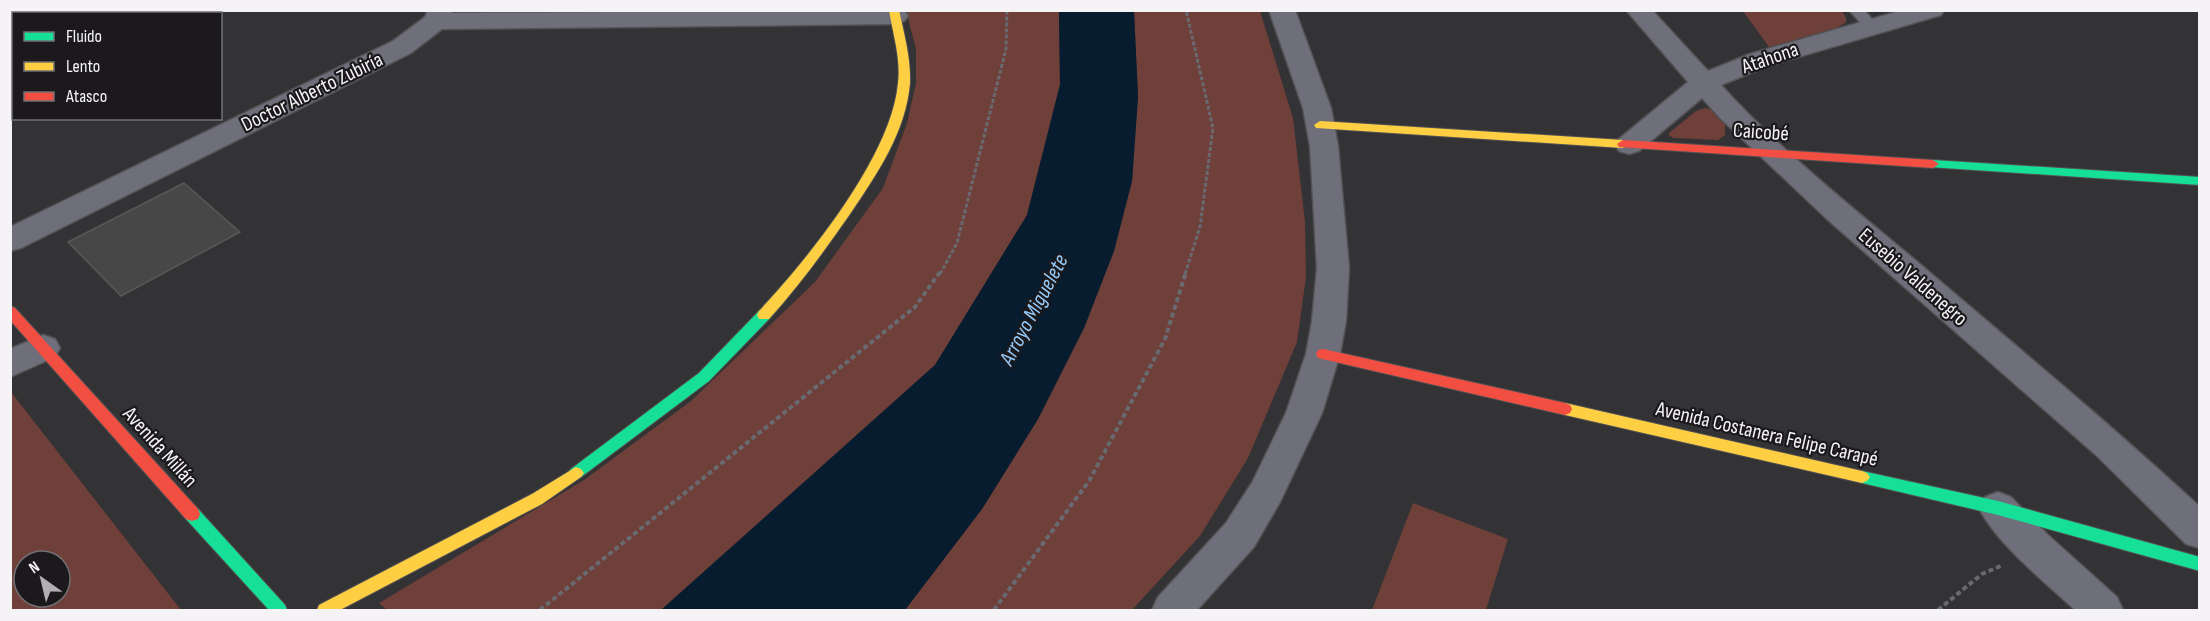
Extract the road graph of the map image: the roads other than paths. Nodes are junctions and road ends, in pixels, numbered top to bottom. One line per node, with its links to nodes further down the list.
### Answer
1 (1282, 10): 8 (street)
2 (1638, 10): 7 (street, Eusebio Valdenegro)
3 (1932, 10): 6 (street, Atahona)
4 (894, 13): 5 (street); 21 (street)
5 (438, 16): 12 (street, Doctor Alberto Zubiría)
6 (1863, 18): 7 (street, Atahona)
7 (1705, 82): 9 (street, Atahona); 10 (street, Eusebio Valdenegro)
8 (1320, 125): 9 (street, Caicobé); 15 (street)
9 (1629, 145): 10 (street, Caicobé)
10 (1777, 154): 11 (street, Caicobé); 18 (street, Eusebio Valdenegro)
11 (2199, 181)
12 (10, 240)
13 (10, 310): 14 (street, Avenida Millán)
14 (43, 348): 16 (street); 20 (street, Avenida Millán)
15 (1323, 354): 17 (street, Avenida Costanera Felipe Carapé); 22 (street)
16 (10, 364)
17 (1998, 508): 19 (street, Avenida Costanera Felipe Carapé); 23 (street)
18 (2199, 532)
19 (2199, 564)
20 (279, 610)
21 (325, 610)
22 (1172, 610)
23 (2103, 610)

